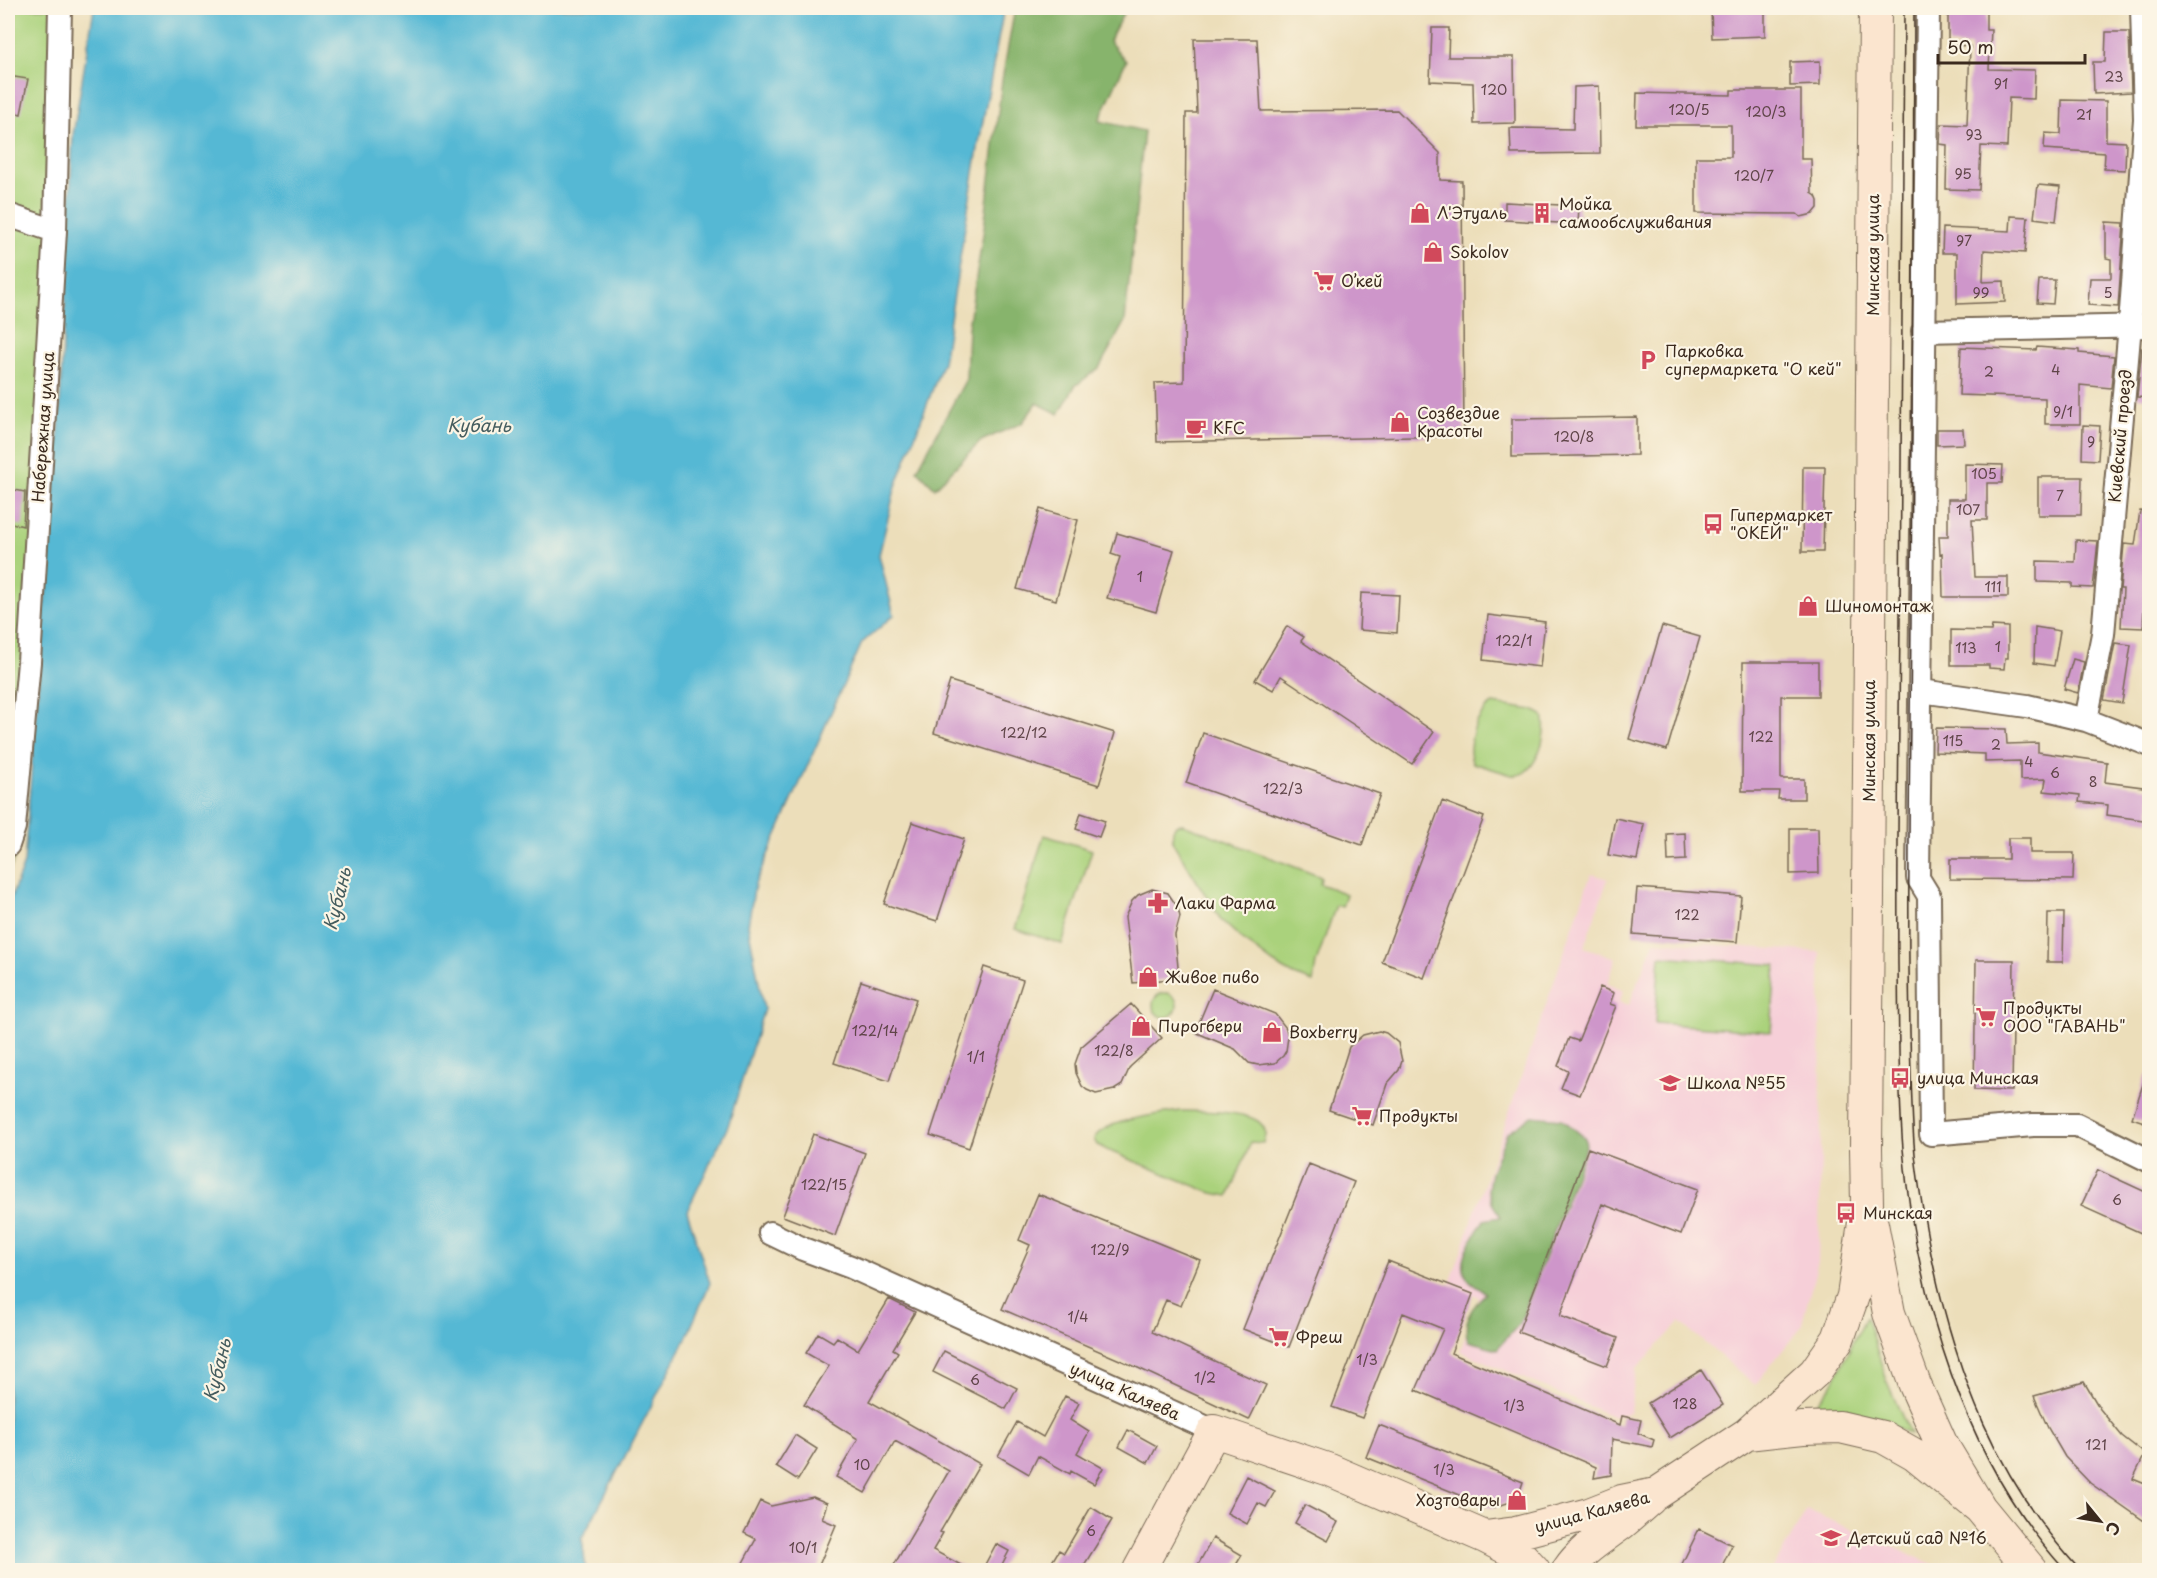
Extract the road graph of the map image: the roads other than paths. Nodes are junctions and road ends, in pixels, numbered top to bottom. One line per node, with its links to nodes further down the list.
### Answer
1 (60, 8): 6 (street, Набережная улица)
2 (1875, 8): 14 (main road, Минская улица)
3 (1928, 8): 8 (street)
4 (2142, 8): 7 (street, Киевский проезд)
5 (8, 215): 6 (street)
6 (56, 231): 12 (street, Набережная улица)
7 (2140, 326): 8 (street); 10 (street, Киевский проезд)
8 (1923, 331): 9 (street)
9 (1921, 691): 10 (street); 13 (street)
10 (2086, 720): 11 (street)
11 (2150, 745)
12 (8, 845)
13 (2150, 1161)
14 (1867, 1203): 17 (main road, Минская улица); 19 (main road, улица Каляева)
15 (770, 1233): 16 (street, улица Каляева)
16 (1214, 1431): 20 (main road, улица Каляева); 21 (main road)
17 (1748, 1434): 18 (main road, улица Каляева); 19 (main road, улица Каляева)
18 (1656, 1494): 20 (main road, улица Каляева); 23 (main road)
19 (1980, 1508): 24 (main road, улица Каляева)
20 (1485, 1537): 22 (main road, улица Каляева)
21 (1139, 1570)
22 (1534, 1570)
23 (1568, 1570)
24 (2031, 1570)

